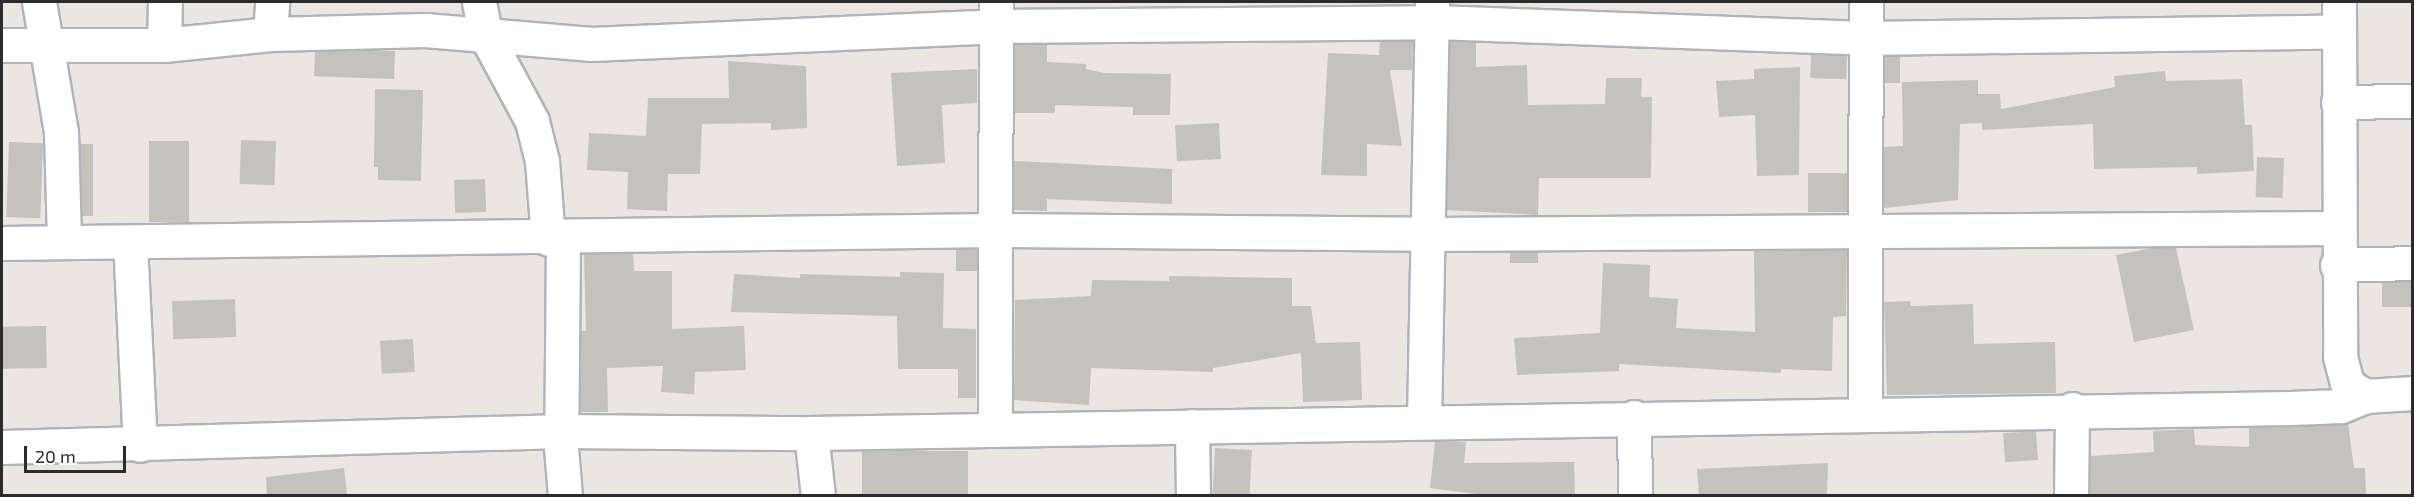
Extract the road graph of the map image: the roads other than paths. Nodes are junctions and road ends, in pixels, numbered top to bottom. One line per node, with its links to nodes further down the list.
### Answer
1 (39, 2): 13 (street)
2 (165, 2): 14 (street)
3 (272, 2): 9 (street)
4 (479, 2): 10 (street)
5 (1866, 2): 11 (street)
6 (1433, 11): 7 (street); 11 (street); 20 (street)
7 (996, 14): 10 (street); 19 (street)
8 (2339, 16): 11 (street); 16 (street)
9 (270, 34): 10 (street); 14 (street)
10 (485, 34): 21 (street)
11 (1866, 38): 17 (street)
12 (2, 45): 13 (street)
13 (44, 45): 14 (street); 22 (street)
14 (164, 45)
15 (2412, 101): 16 (street)
16 (2338, 102): 18 (street)
17 (1865, 228): 18 (street); 20 (street); 30 (street)
18 (2337, 228): 26 (street)
19 (995, 230): 20 (street); 21 (street); 34 (street)
20 (1426, 234): 32 (street)
21 (556, 238): 23 (street); 35 (street)
22 (64, 242): 23 (street); 24 (street)
23 (130, 242): 37 (street)
24 (2, 243)
25 (2412, 263): 26 (street)
26 (2337, 265): 28 (street)
27 (2412, 393): 28 (street)
28 (2366, 396): 29 (street)
29 (2072, 409): 30 (street); 43 (street)
30 (1865, 413): 31 (street)
31 (1634, 417): 32 (street); 42 (street)
32 (1424, 421): 33 (street)
33 (1192, 426): 34 (street); 41 (street)
34 (995, 430): 36 (street)
35 (561, 431): 36 (street); 37 (street); 39 (street)
36 (811, 433): 40 (street)
37 (141, 445): 38 (street)
38 (2, 447)
39 (565, 495)
40 (818, 495)
41 (1193, 495)
42 (1635, 495)
43 (2071, 495)

